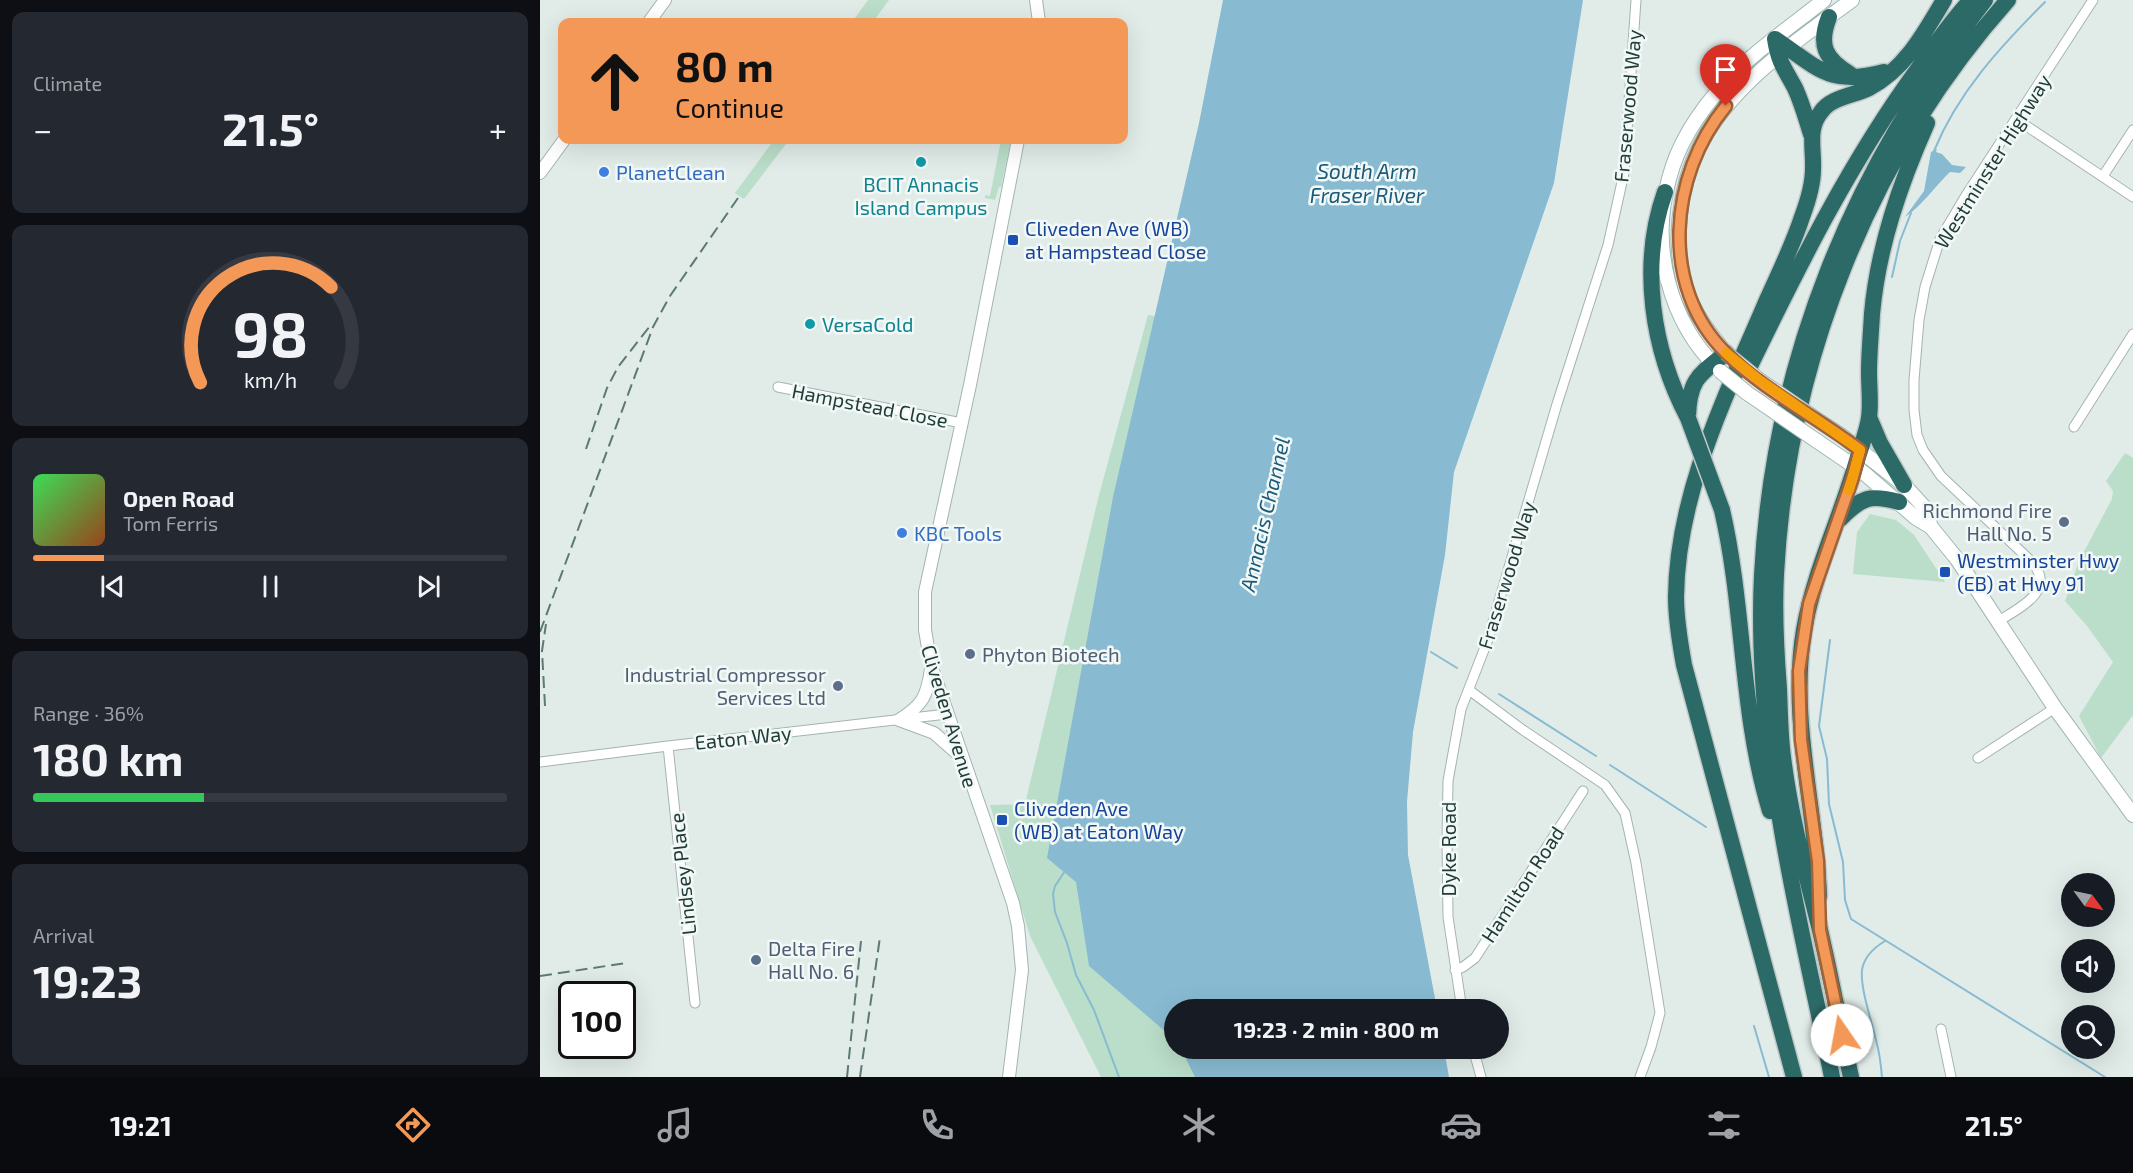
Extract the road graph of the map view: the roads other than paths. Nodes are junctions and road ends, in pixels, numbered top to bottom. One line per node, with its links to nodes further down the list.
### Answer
1 (665, 0): 12 (street)
2 (1036, 0): 13 (street)
3 (1636, 0): 45 (street, Fraserwood Way)
4 (1824, 0): 14 (main road)
5 (1852, 0): 11 (main road)
6 (1944, 0): 16 (highway)
7 (1971, 0): 40 (highway)
8 (1985, 0): 55 (highway)
9 (2008, 0): 17 (highway)
10 (2093, 0): 19 (street, Westminster Highway)
11 (1829, 17): 15 (main road); 18 (highway)
12 (652, 18)
13 (1039, 18)
14 (1774, 39): 15 (highway); 26 (main road)
15 (1784, 53): 18 (highway); 21 (highway); 29 (main road)
16 (1903, 62): 18 (highway); 21 (highway)
17 (1948, 74): 32 (highway); 56 (highway)
18 (1859, 78)
19 (2016, 119): 25 (street); 43 (street, Westminster Highway)
20 (2133, 130): 25 (street)
21 (1812, 138): 40 (highway)
22 (561, 144): 24 (street)
23 (1017, 144): 34 (street, Cliveden Avenue)
24 (540, 173)
25 (2103, 176): 27 (street)
26 (1665, 192): 30 (main road); 33 (highway)
27 (2133, 197)
28 (2133, 334): 35 (street)
29 (1726, 353): 30 (highway); 36 (main road, bridge)
30 (1716, 368): 33 (highway); 37 (main road, bridge)
31 (778, 387): 34 (street, Hampstead Close)
32 (1869, 417): 36 (highway); 38 (highway)
33 (1688, 418): 55 (highway, bridge)
34 (962, 423): 44 (street, Cliveden Avenue)
35 (2074, 427)
36 (1860, 450): 37 (highway); 38 (main road)
37 (1855, 467): 39 (main road); 41 (highway)
38 (1904, 485): 42 (main road)
39 (1899, 502): 41 (highway); 42 (main road)
40 (1686, 516): 65 (highway)
41 (1838, 521): 56 (highway)
42 (1931, 527): 43 (main road)
43 (1997, 622): 46 (main road)
44 (931, 665): 47 (street, Cliveden Avenue); 48 (street)
45 (1468, 690): 57 (street, Dyke Road); 64 (street)
46 (2055, 708): 51 (street); 54 (main road)
47 (947, 714): 48 (street, Eaton Way); 50 (street, Cliveden Avenue)
48 (899, 720): 49 (street, Eaton Way); 50 (street)
49 (668, 746): 52 (street, Eaton Way); 59 (street, Lindsey Place)
50 (962, 758): 62 (street, Cliveden Avenue)
51 (1978, 758)
52 (540, 762)
53 (1582, 790): 57 (street, Hamilton Road)
54 (2133, 815)
55 (1790, 880): 66 (highway)
56 (1820, 930): 67 (highway)
57 (1455, 970): 58 (street, Dyke Road)
58 (1460, 999)
59 (695, 1004)
60 (1941, 1029): 68 (street)
61 (1476, 1059): 63 (street)
62 (1010, 1077)
63 (1481, 1077)
64 (1640, 1077)
65 (1794, 1077)
66 (1832, 1077)
67 (1851, 1077)
68 (1951, 1077)

